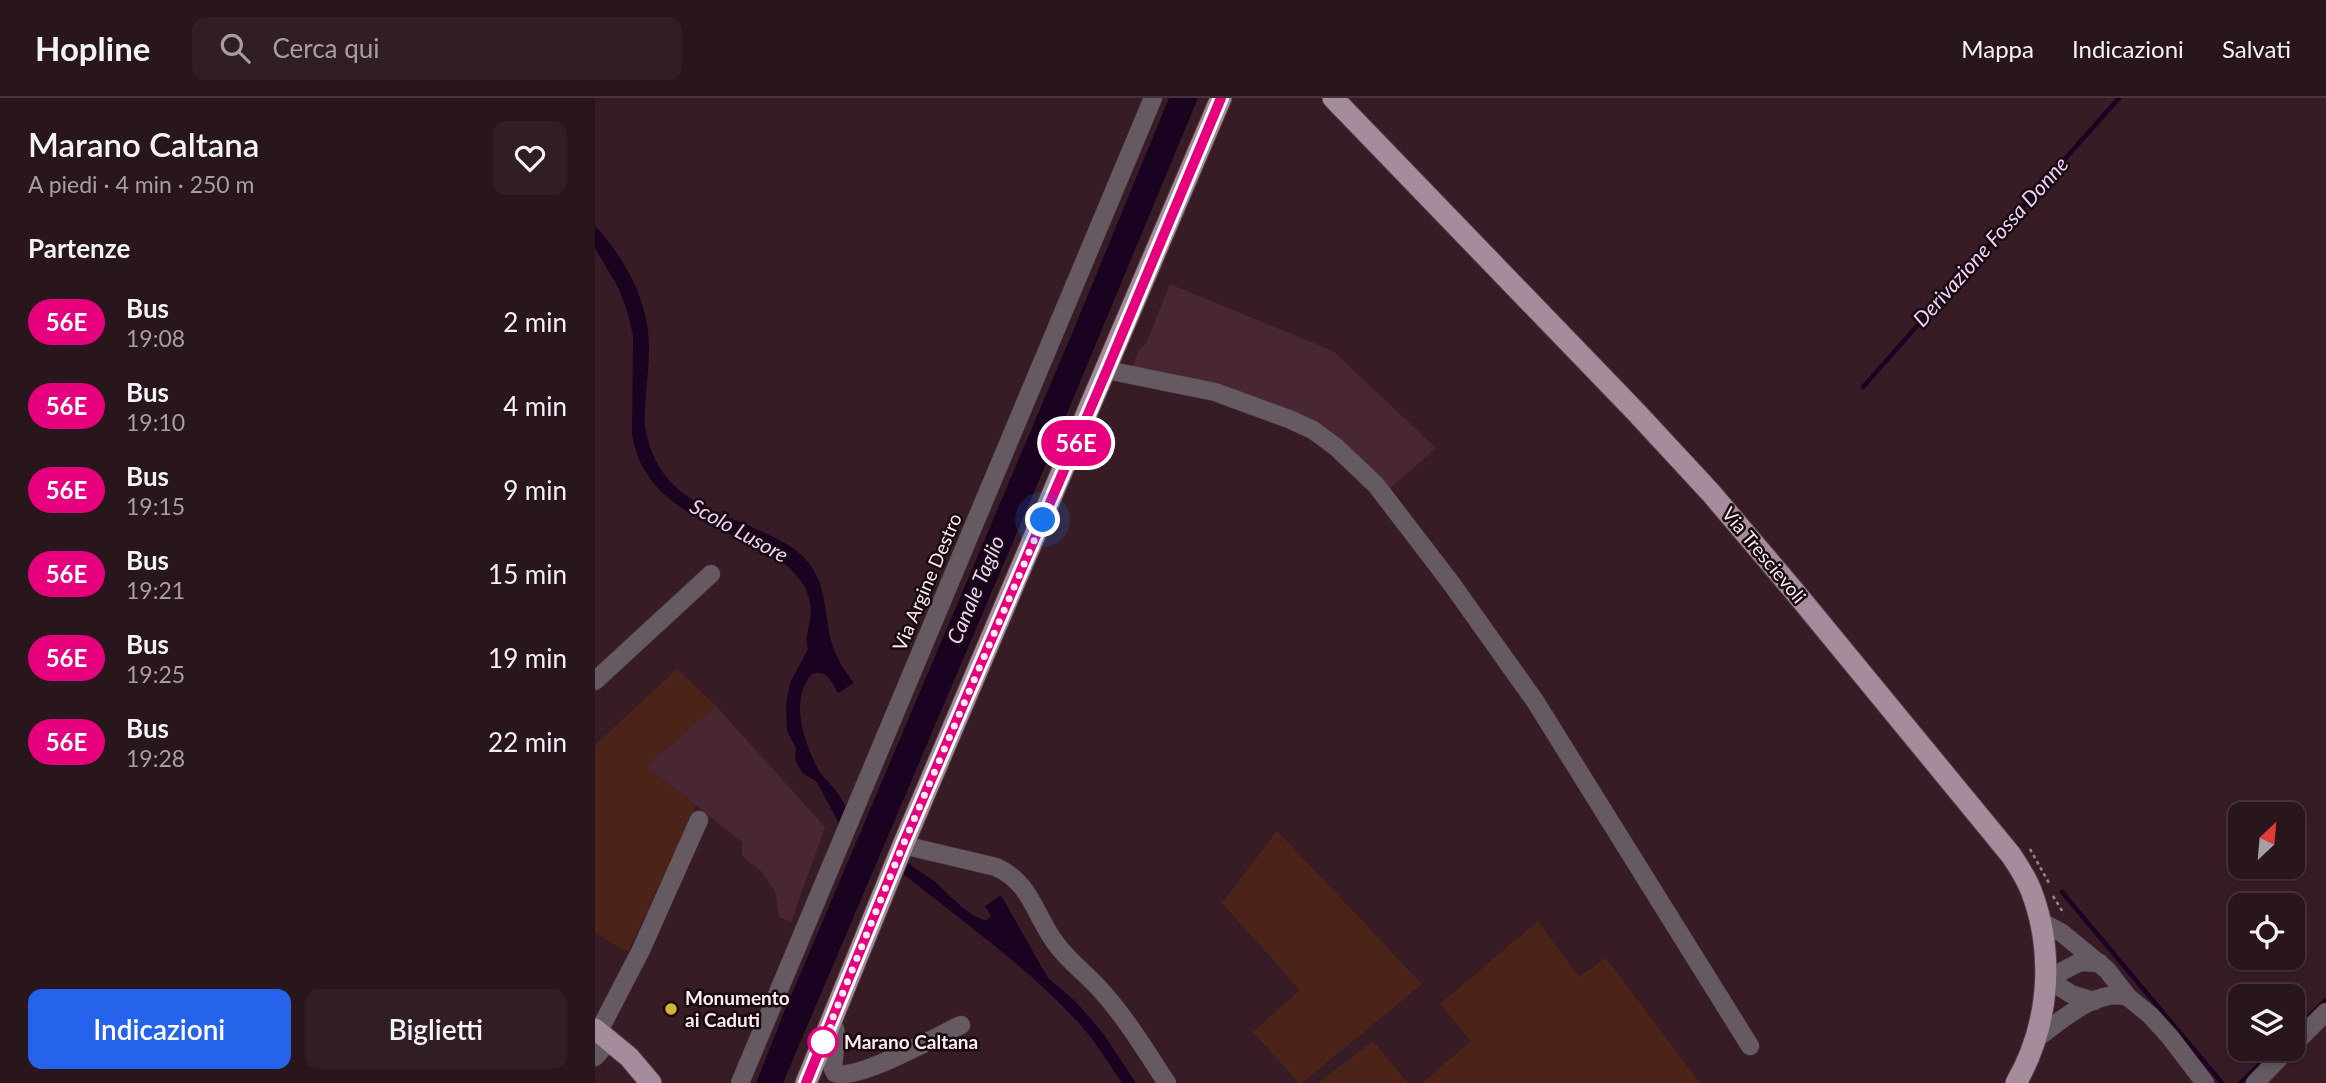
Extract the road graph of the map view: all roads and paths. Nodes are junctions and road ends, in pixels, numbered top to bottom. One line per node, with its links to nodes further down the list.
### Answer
1 (1153, 98): 24 (street, Via Argine Destro)
2 (1221, 98): 4 (main road)
3 (1333, 98): 9 (main road, Via Trescievoli)
4 (1107, 370): 8 (main road); 20 (street)
5 (711, 574): 6 (street)
6 (595, 681)
7 (699, 820): 17 (street)
8 (903, 845): 16 (main road); 26 (street)
9 (2040, 921): 10 (street); 11 (main road, Via Trescievoli)
10 (2100, 963): 11 (street); 12 (street)
11 (2047, 979): 13 (street); 19 (main road, Via Trescievoli)
12 (2128, 997): 13 (street); 28 (street)
13 (2094, 1001): 19 (street)
14 (2326, 1012): 18 (street)
15 (961, 1025): 16 (street)
16 (829, 1027): 25 (main road)
17 (601, 1033): 21 (street); 23 (main road)
18 (2305, 1033)
19 (2036, 1040): 27 (main road, Via Trescievoli)
20 (1750, 1046)
21 (595, 1057)
22 (2277, 1061): 29 (street)
23 (651, 1083)
24 (740, 1083)
25 (806, 1083)
26 (1167, 1083)
27 (2016, 1083)
28 (2205, 1083)
29 (2255, 1083)

